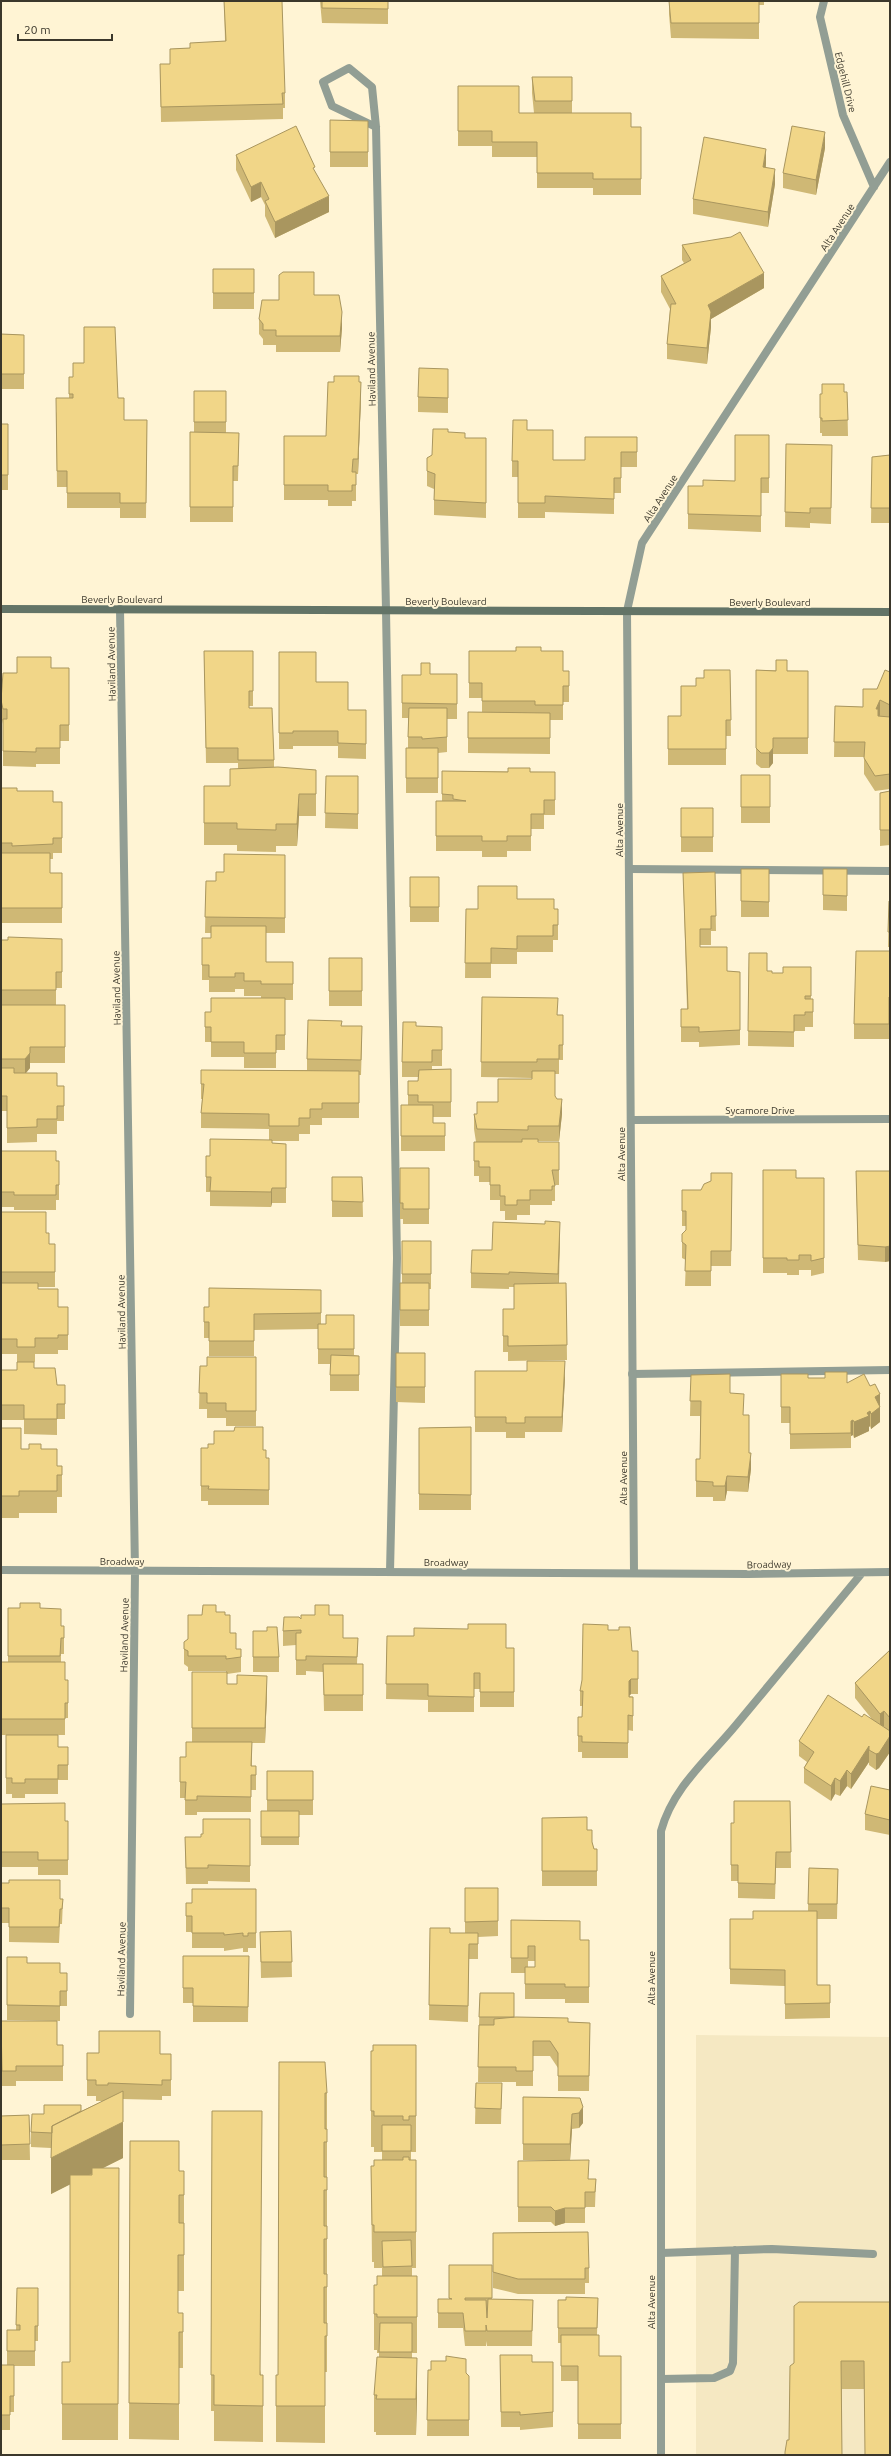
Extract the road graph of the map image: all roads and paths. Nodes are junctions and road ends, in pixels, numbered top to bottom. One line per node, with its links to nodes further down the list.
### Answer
1 (824, 1): 4 (street, Edgehill Drive)
2 (376, 127): 2 (street, Haviland Avenue); 7 (street, Haviland Avenue)
3 (890, 162): 4 (street, Alta Avenue)
4 (874, 187): 8 (street, Alta Avenue)
5 (1, 609): 6 (street, Beverly Boulevard)
6 (120, 609): 7 (street, Beverly Boulevard); 17 (street, Haviland Avenue)
7 (386, 610): 8 (street, Beverly Boulevard); 18 (street, Haviland Avenue)
8 (627, 611): 9 (street, Beverly Boulevard); 10 (street, Alta Avenue)
9 (890, 612)
10 (629, 869): 11 (street); 12 (street, Alta Avenue)
11 (890, 871)
12 (631, 1120): 13 (street, Sycamore Drive); 15 (street, Alta Avenue)
13 (890, 1120)
14 (890, 1370): 15 (street)
15 (632, 1374): 20 (street, Alta Avenue)
16 (1, 1570): 17 (street, Broadway)
17 (135, 1571): 18 (street, Broadway); 22 (street, Haviland Avenue)
18 (390, 1572): 20 (street, Broadway)
19 (890, 1572): 21 (street, Broadway)
20 (634, 1573): 21 (street, Broadway)
21 (862, 1573): 24 (street, Alta Avenue)
22 (130, 2014)
23 (735, 2250): 24 (street); 25 (street); 26 (street)
24 (661, 2253): 26 (street, Alta Avenue)
25 (873, 2254)
26 (661, 2379): 27 (street, Alta Avenue)
27 (661, 2455)

